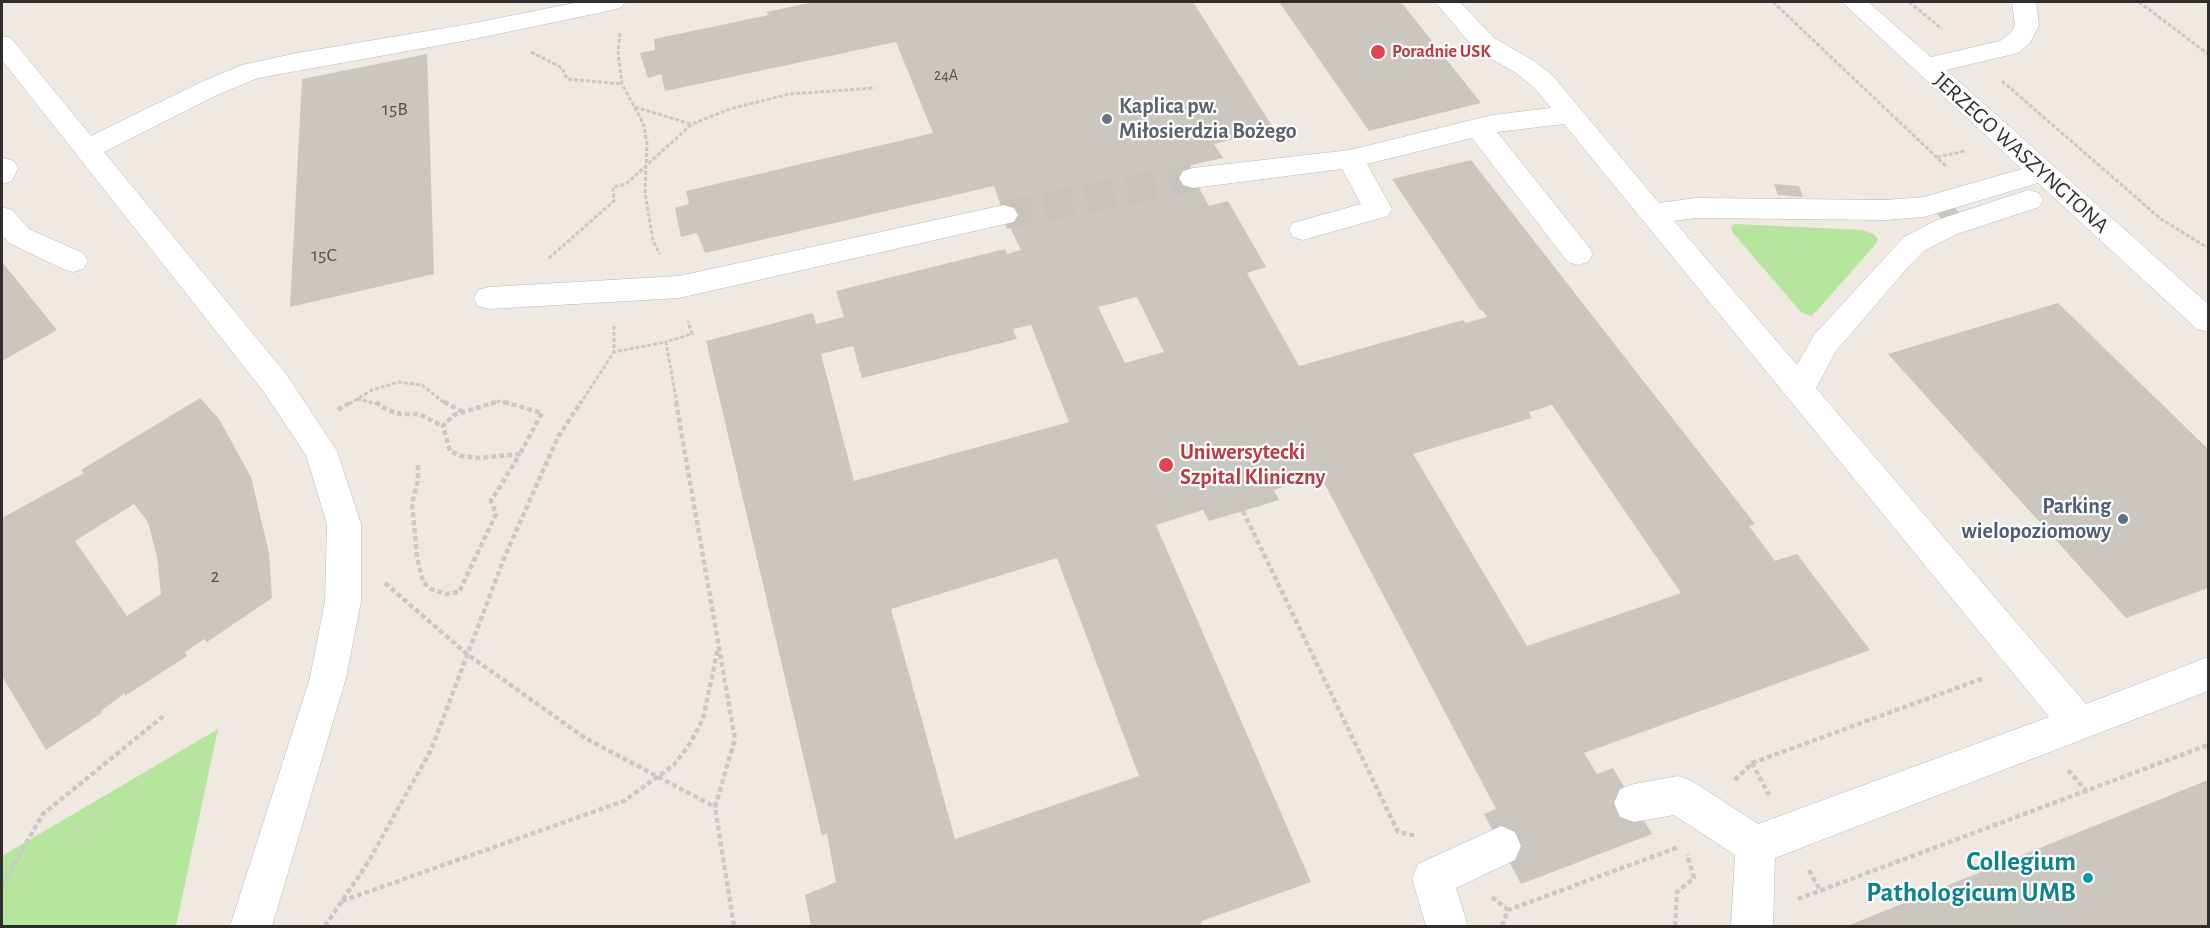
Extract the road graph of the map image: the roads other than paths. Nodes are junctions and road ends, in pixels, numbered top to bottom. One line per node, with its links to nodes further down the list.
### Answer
1 (613, 2): 9 (street)
2 (1447, 2): 7 (street)
3 (1854, 2): 6 (street, JERZEGO WASZYNGTONA)
4 (2024, 2): 6 (street)
5 (2, 44): 9 (street)
6 (1926, 67): 12 (street, JERZEGO WASZYNGTONA)
7 (1570, 114): 8 (street); 13 (street)
8 (1478, 127): 10 (street); 17 (street)
9 (86, 149): 28 (street)
10 (1350, 159): 11 (street); 16 (street)
11 (1192, 178)
12 (2052, 181): 13 (street); 20 (street, JERZEGO WASZYNGTONA); 21 (street)
13 (1652, 214): 21 (street)
14 (1004, 215): 19 (street)
15 (2, 218): 18 (street)
16 (1303, 230)
17 (1578, 254)
18 (73, 261)
19 (489, 298)
20 (2202, 308)
21 (1799, 390): 23 (street)
22 (2208, 674): 23 (street)
23 (2079, 724): 25 (street)
24 (1634, 804): 25 (street)
25 (1755, 845): 29 (street)
26 (1501, 846): 27 (street)
27 (1442, 925)
28 (251, 927)
29 (1752, 927)

